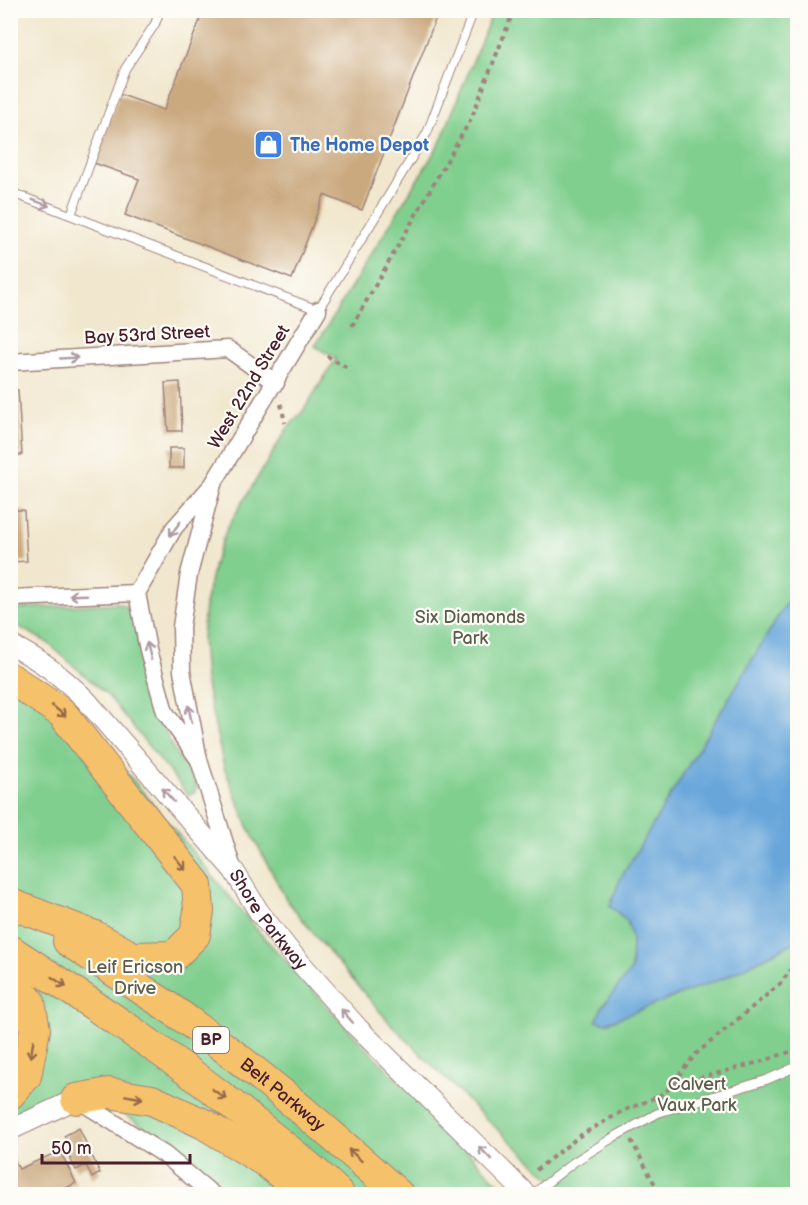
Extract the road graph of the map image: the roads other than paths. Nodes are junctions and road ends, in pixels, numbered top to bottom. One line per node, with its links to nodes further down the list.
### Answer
1 (160, 10): 4 (lane)
2 (474, 10): 5 (lane)
3 (10, 192): 4 (lane, one-way to 4)
4 (71, 215): 5 (lane)
5 (318, 310): 7 (street, West 22nd Street)
6 (10, 362): 7 (street, Bay 53rd Street, one-way to 7)
7 (276, 383): 8 (street, West 22nd Street)
8 (213, 484): 9 (street, West 22nd Street, one-way to 9); 13 (street, West 22nd Street, one-way to 8)
9 (136, 593): 10 (street, one-way to 10); 13 (street, West 22nd Street, one-way to 9)
10 (10, 598)
11 (10, 645): 14 (street, Shore Parkway, one-way to 11)
12 (10, 678): 15 (highway, one-way to 15)
13 (199, 760): 14 (street, West 22nd Street)
14 (234, 871): 26 (street, Shore Parkway, one-way to 14)
15 (11, 904): 25 (highway, Belt Parkway / BP, one-way to 15)
16 (10, 950): 24 (highway, BP, one-way to 24)
17 (10, 978): 19 (highway, one-way to 19)
18 (798, 1066): 27 (lane)
19 (10, 1094)
20 (76, 1099): 21 (street); 22 (street); 23 (highway, one-way to 23)
21 (10, 1130)
22 (212, 1194)
23 (305, 1194)
24 (339, 1194)
25 (398, 1194)
26 (526, 1194)
27 (533, 1194)

